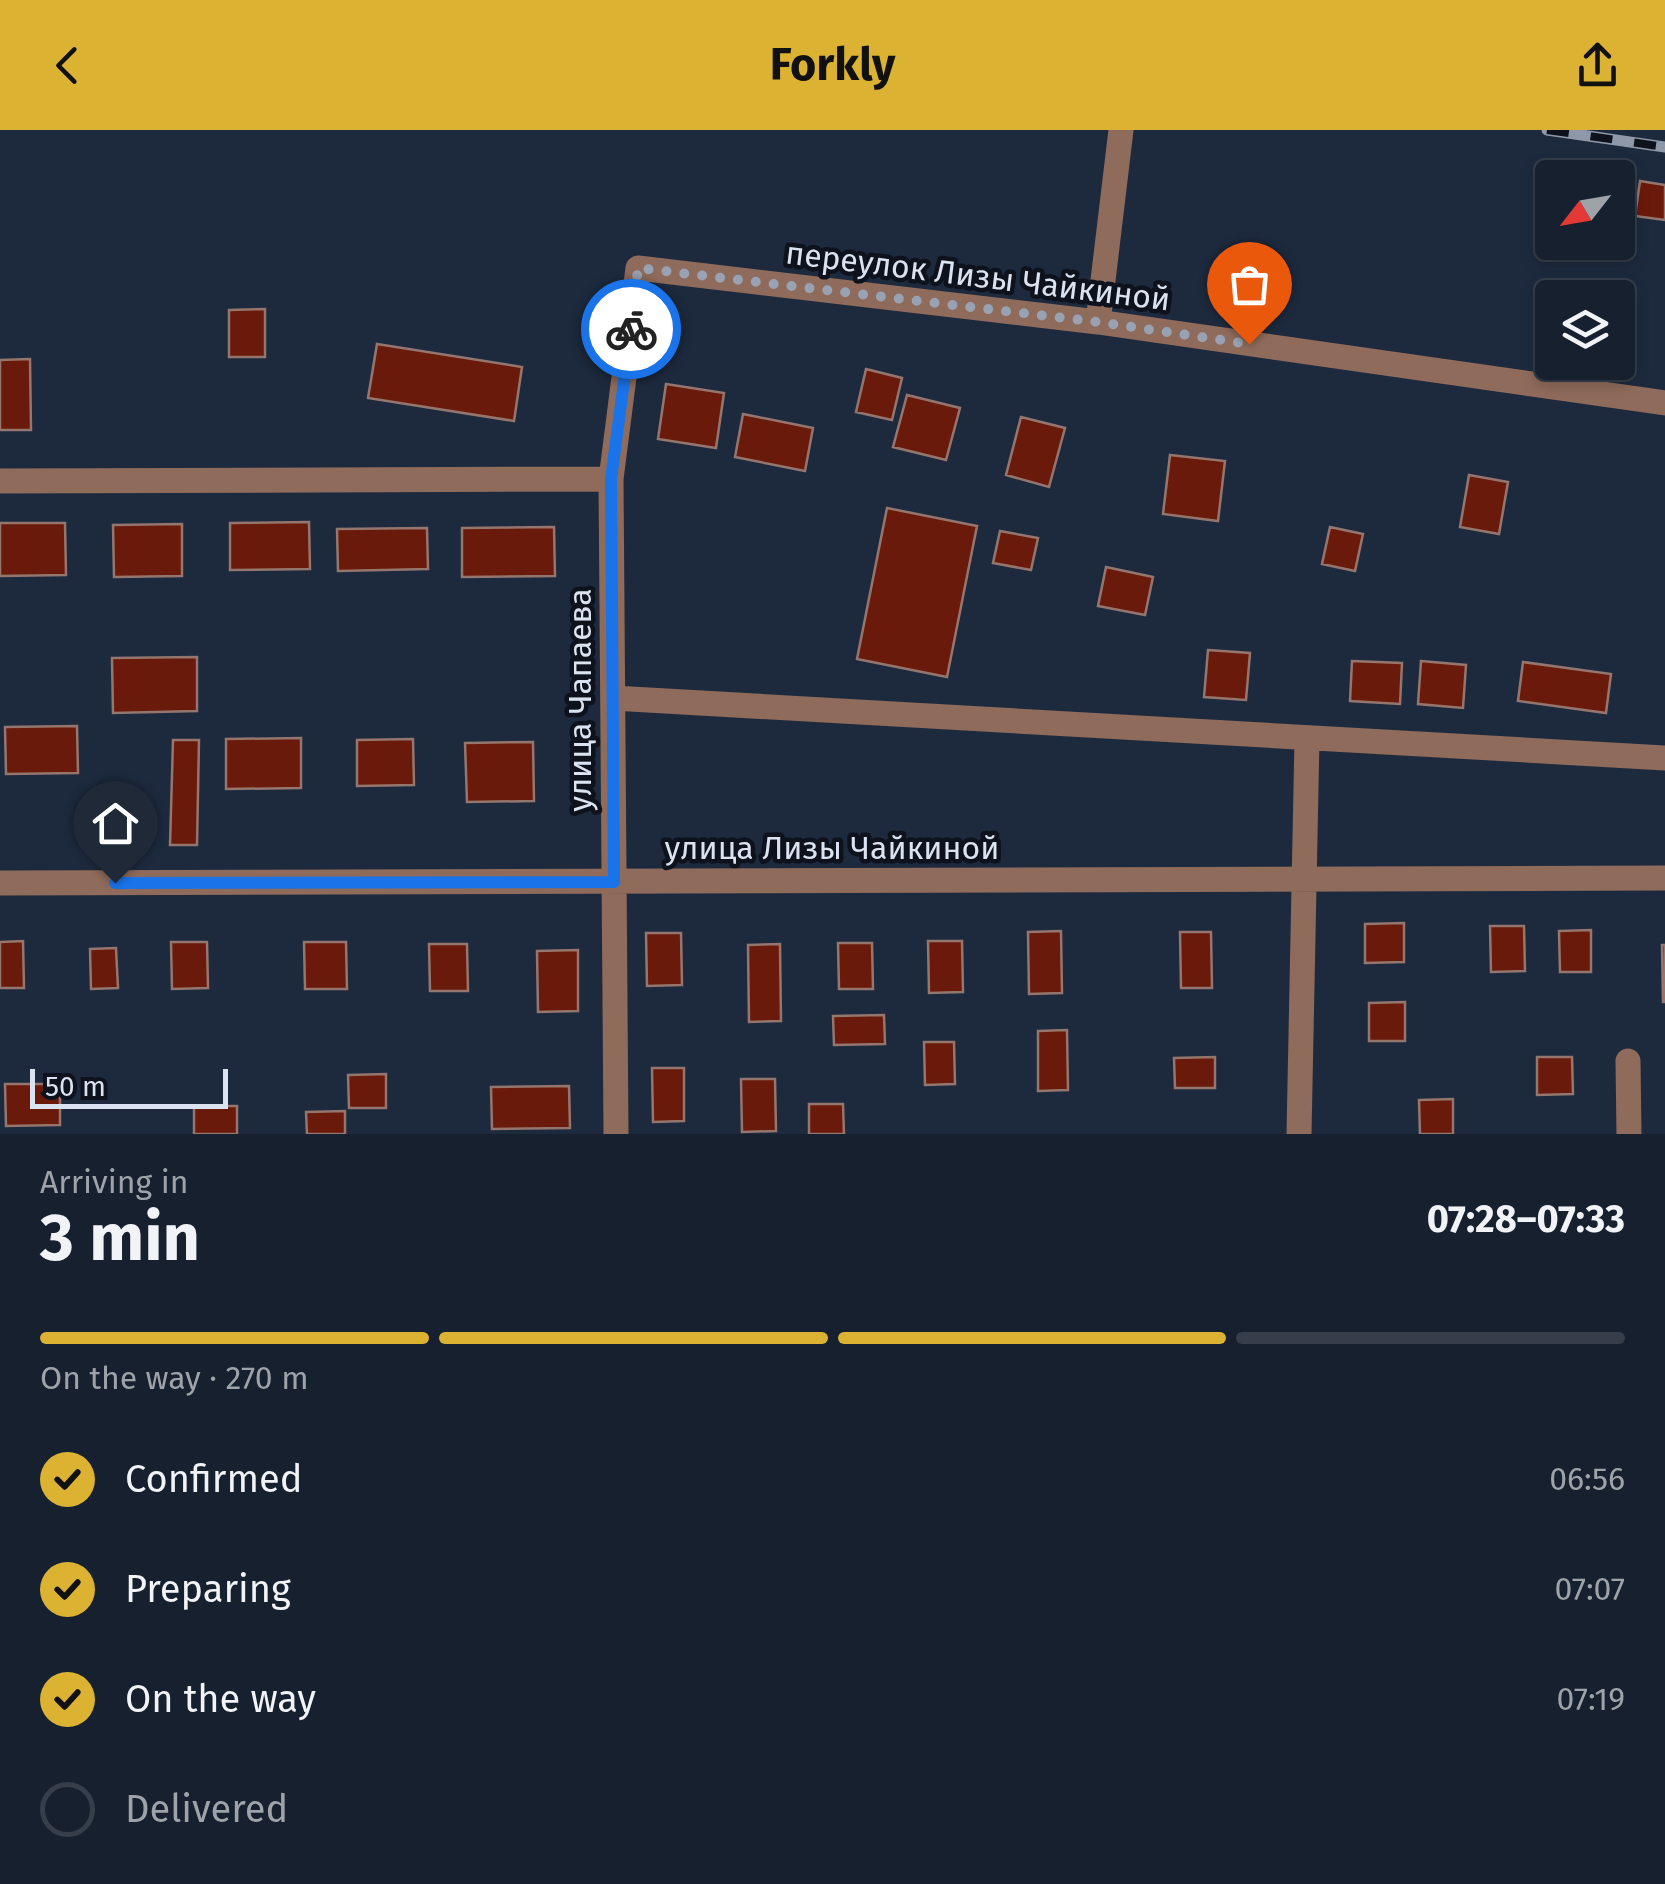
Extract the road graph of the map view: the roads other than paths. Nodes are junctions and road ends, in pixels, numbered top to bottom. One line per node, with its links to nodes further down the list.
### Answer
1 (1121, 130): 3 (street)
2 (638, 268): 3 (street, переулок Лизы Чайкиной); 5 (street, улица Чапаева)
3 (1098, 322): 4 (street, переулок Лизы Чайкиной)
4 (1665, 403)
5 (611, 479): 6 (street); 7 (street, улица Чапаева)
6 (0, 482)
7 (613, 698): 8 (street); 12 (street, улица Чапаева)
8 (1307, 738): 9 (street); 10 (street)
9 (1665, 758)
10 (1304, 878): 11 (street, улица Лизы Чайкиной); 12 (street, улица Лизы Чайкиной); 16 (street)
11 (1665, 878)
12 (614, 882): 13 (street, улица Лизы Чайкиной); 15 (street, улица Чапаева)
13 (0, 883)
14 (1628, 1061): 17 (street)
15 (616, 1134)
16 (1299, 1134)
17 (1629, 1134)

